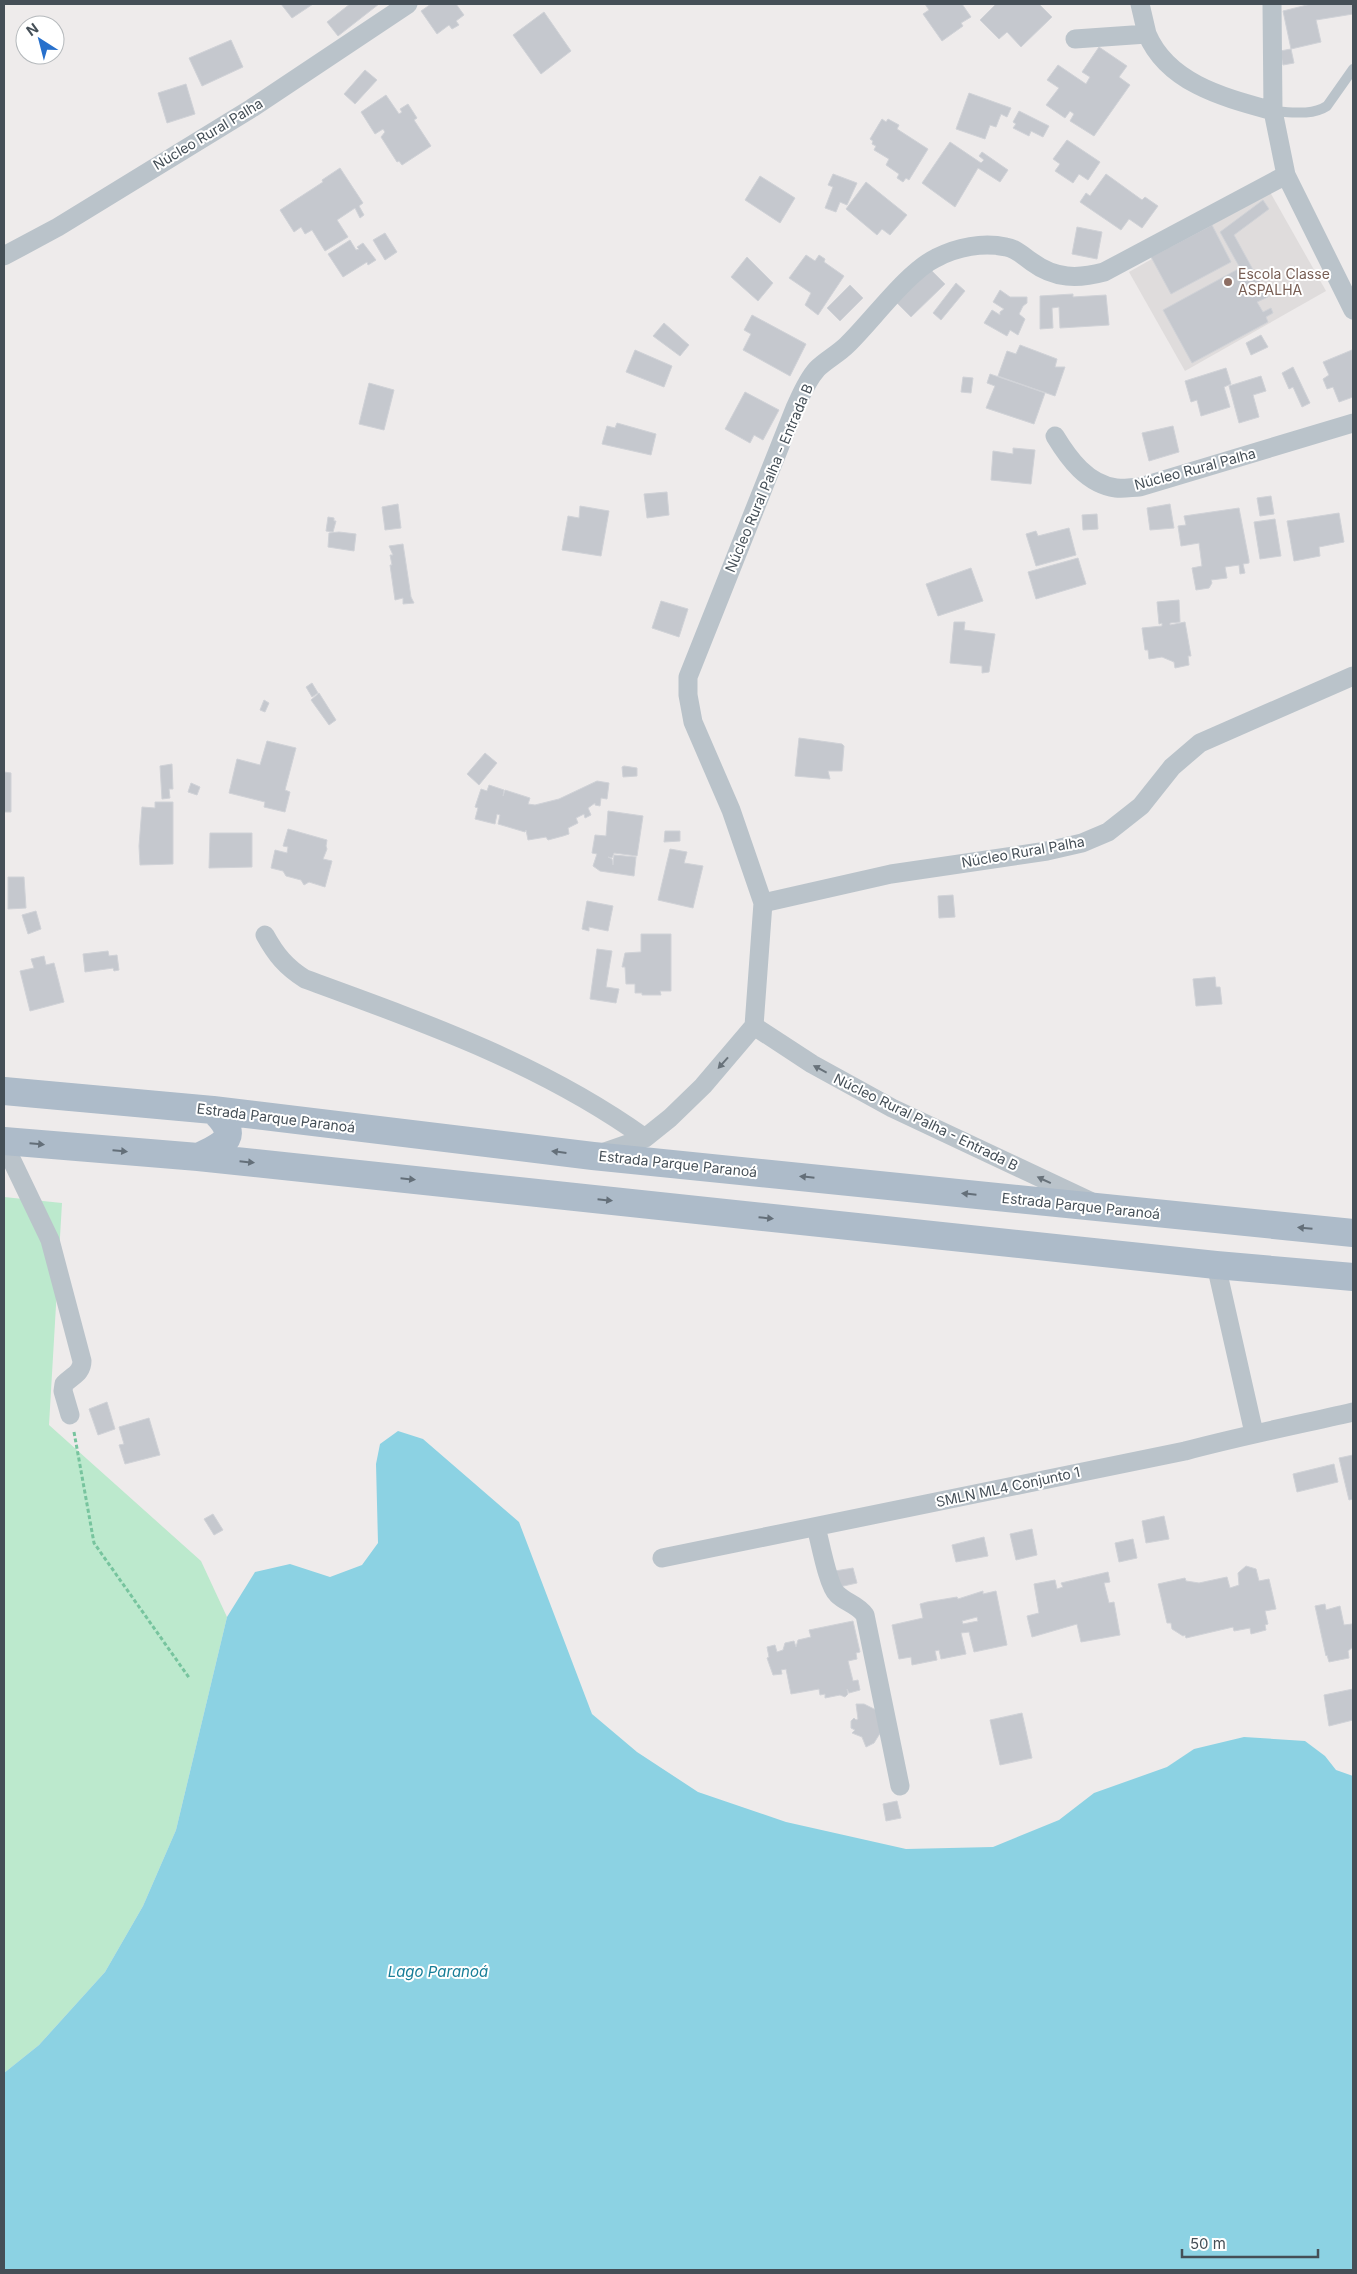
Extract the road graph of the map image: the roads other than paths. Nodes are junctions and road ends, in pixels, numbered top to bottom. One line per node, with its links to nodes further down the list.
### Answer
1 (408, 4): 8 (street, Núcleo Rural Palha)
2 (1272, 4): 6 (street)
3 (1144, 15): 4 (street); 6 (street)
4 (1075, 39)
5 (1353, 69): 6 (lane)
6 (1273, 111): 7 (street)
7 (1286, 175): 9 (street); 13 (street, Núcleo Rural Palha - Entrada B)
8 (4, 256)
9 (1353, 310)
10 (1353, 423): 11 (street, Núcleo Rural Palha)
11 (1055, 436)
12 (1353, 676): 13 (street, Núcleo Rural Palha)
13 (763, 903): 15 (street, Núcleo Rural Palha - Entrada B)
14 (265, 935): 18 (street)
15 (754, 1026): 18 (street, one-way to 18); 22 (street, Núcleo Rural Palha - Entrada B, one-way to 15)
16 (4, 1091): 17 (main road, Estrada Parque Paranoá)
17 (213, 1110): 20 (main road, Estrada Parque Paranoá, one-way to 17); 21 (main road)
18 (645, 1138): 20 (street)
19 (4, 1143): 21 (main road, one-way to 21); 27 (street)
20 (593, 1156): 22 (main road, Estrada Parque Paranoá, one-way to 20)
21 (198, 1157): 24 (main road, one-way to 24)
22 (1104, 1207): 23 (main road, Estrada Parque Paranoá, one-way to 22)
23 (1353, 1233)
24 (1216, 1266): 25 (main road); 28 (street)
25 (1353, 1277)
26 (1353, 1412): 28 (street, SMLN ML4 Conjunto 1)
27 (70, 1415)
28 (1254, 1433): 29 (street, SMLN ML4 Conjunto 1)
29 (816, 1526): 30 (street, SMLN ML4 Conjunto 1); 31 (street)
30 (662, 1558)
31 (900, 1786)

